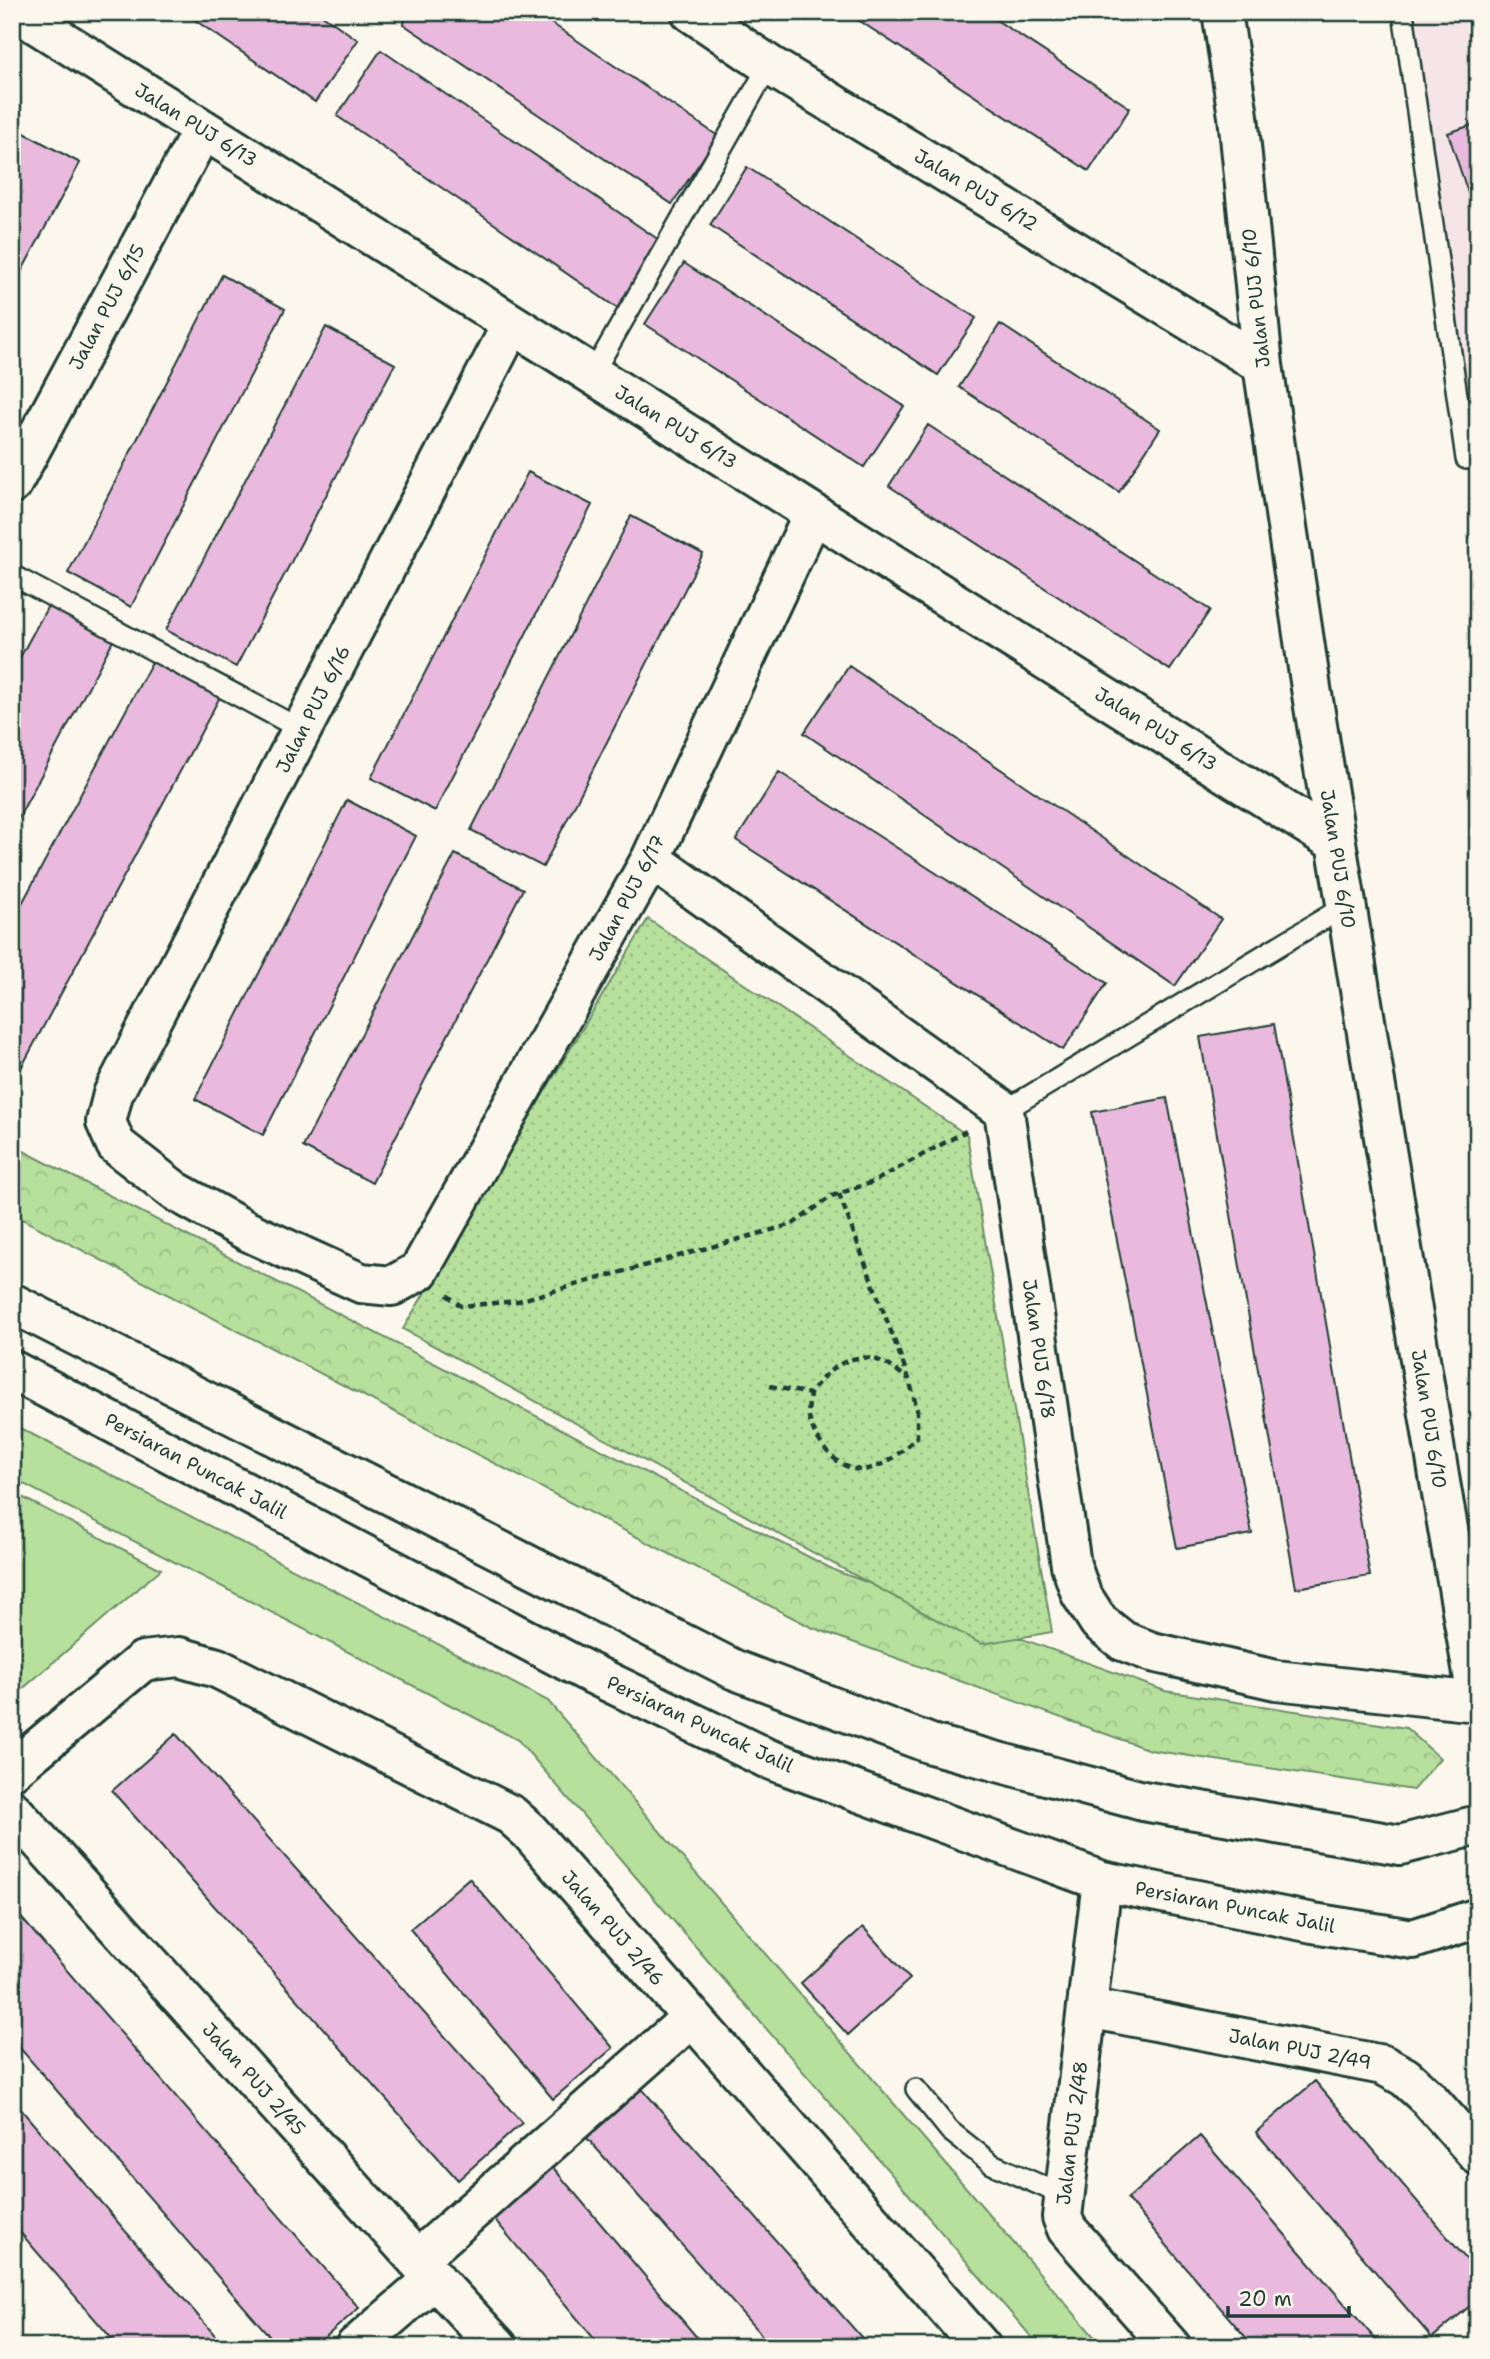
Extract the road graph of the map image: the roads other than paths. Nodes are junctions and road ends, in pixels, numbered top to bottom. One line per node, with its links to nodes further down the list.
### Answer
1 (17, 12): 6 (street, Jalan PUJ 6/13)
2 (691, 12): 5 (street, Jalan PUJ 6/12)
3 (1222, 12): 8 (street, Jalan PUJ 6/10)
4 (1403, 12): 10 (lane)
5 (769, 65): 8 (street, Jalan PUJ 6/12); 9 (lane)
6 (203, 130): 7 (street, Jalan PUJ 6/13); 11 (street, Jalan PUJ 6/15)
7 (512, 324): 9 (street, Jalan PUJ 6/13); 14 (street, Jalan PUJ 6/16)
8 (1263, 365): 15 (street, Jalan PUJ 6/10)
9 (592, 375): 12 (street, Jalan PUJ 6/13)
10 (1466, 459)
11 (12, 484)
12 (813, 514): 15 (street, Jalan PUJ 6/13); 16 (street, Jalan PUJ 6/17)
13 (12, 575): 14 (lane)
14 (302, 730): 19 (street, Jalan PUJ 6/16)
15 (1335, 842): 17 (street, Jalan PUJ 6/10)
16 (651, 859): 18 (street); 19 (street, Jalan PUJ 6/17)
17 (1345, 906): 18 (lane); 22 (street, Jalan PUJ 6/10)
18 (1004, 1111): 22 (street, Jalan PUJ 6/18)
19 (419, 1271)
20 (12, 1303): 25 (street)
21 (12, 1370): 26 (street, Persiaran Puncak Jalil)
22 (1478, 1702)
23 (12, 1770): 29 (street, Jalan PUJ 2/46)
24 (12, 1810): 33 (street, Jalan PUJ 2/45)
25 (1478, 1825)
26 (1102, 1881): 27 (street, Persiaran Puncak Jalil); 28 (street, Jalan PUJ 2/48)
27 (1478, 1918)
28 (1088, 2008): 31 (street, Jalan PUJ 2/49); 32 (street, Jalan PUJ 2/48)
29 (691, 2018): 33 (street); 36 (street, Jalan PUJ 2/46)
30 (916, 2089): 32 (lane)
31 (1478, 2155)
32 (1063, 2195): 37 (street, Jalan PUJ 2/48)
33 (426, 2269): 34 (street); 35 (street, Jalan PUJ 2/45)
34 (355, 2347)
35 (498, 2347)
36 (981, 2347)
37 (1171, 2347)

